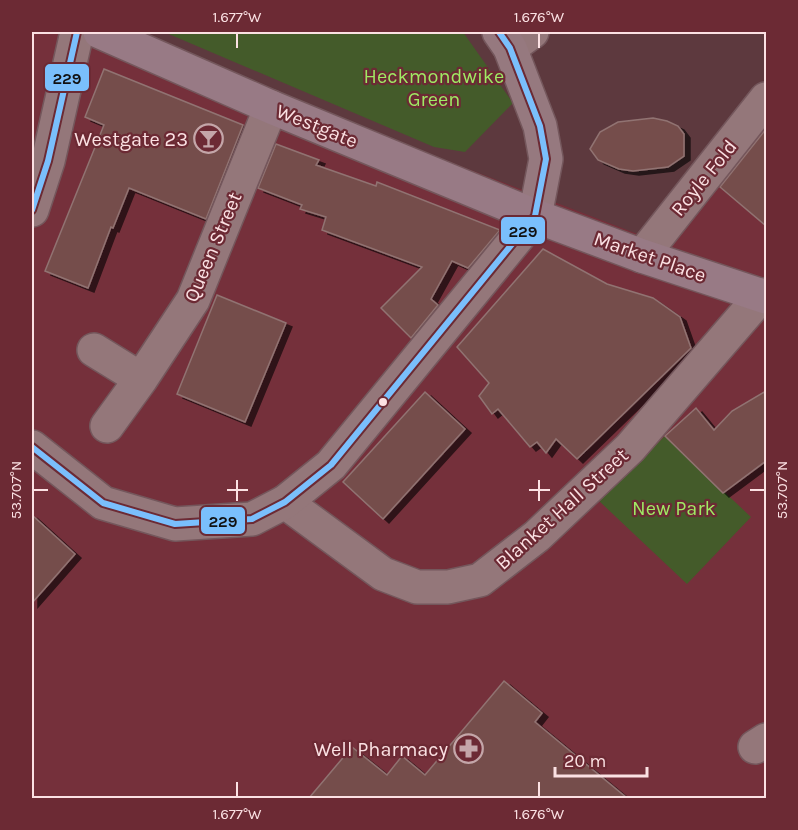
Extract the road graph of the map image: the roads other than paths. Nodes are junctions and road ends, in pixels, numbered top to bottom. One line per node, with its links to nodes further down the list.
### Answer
1 (77, 32): 6 (street)
2 (100, 32): 5 (main road, Westgate)
3 (514, 37): 7 (main road)
4 (766, 99): 8 (street, Royle Fold)
5 (271, 107): 7 (main road, Westgate); 11 (street, Queen Street)
6 (32, 210)
7 (535, 216): 8 (main road, Market Place); 14 (street)
8 (642, 256): 9 (main road, Market Place)
9 (764, 296): 14 (street, Blanket Hall Street)
10 (94, 350): 11 (street)
11 (141, 379): 12 (street, Queen Street)
12 (107, 426)
13 (32, 447): 14 (street)
14 (285, 502)

